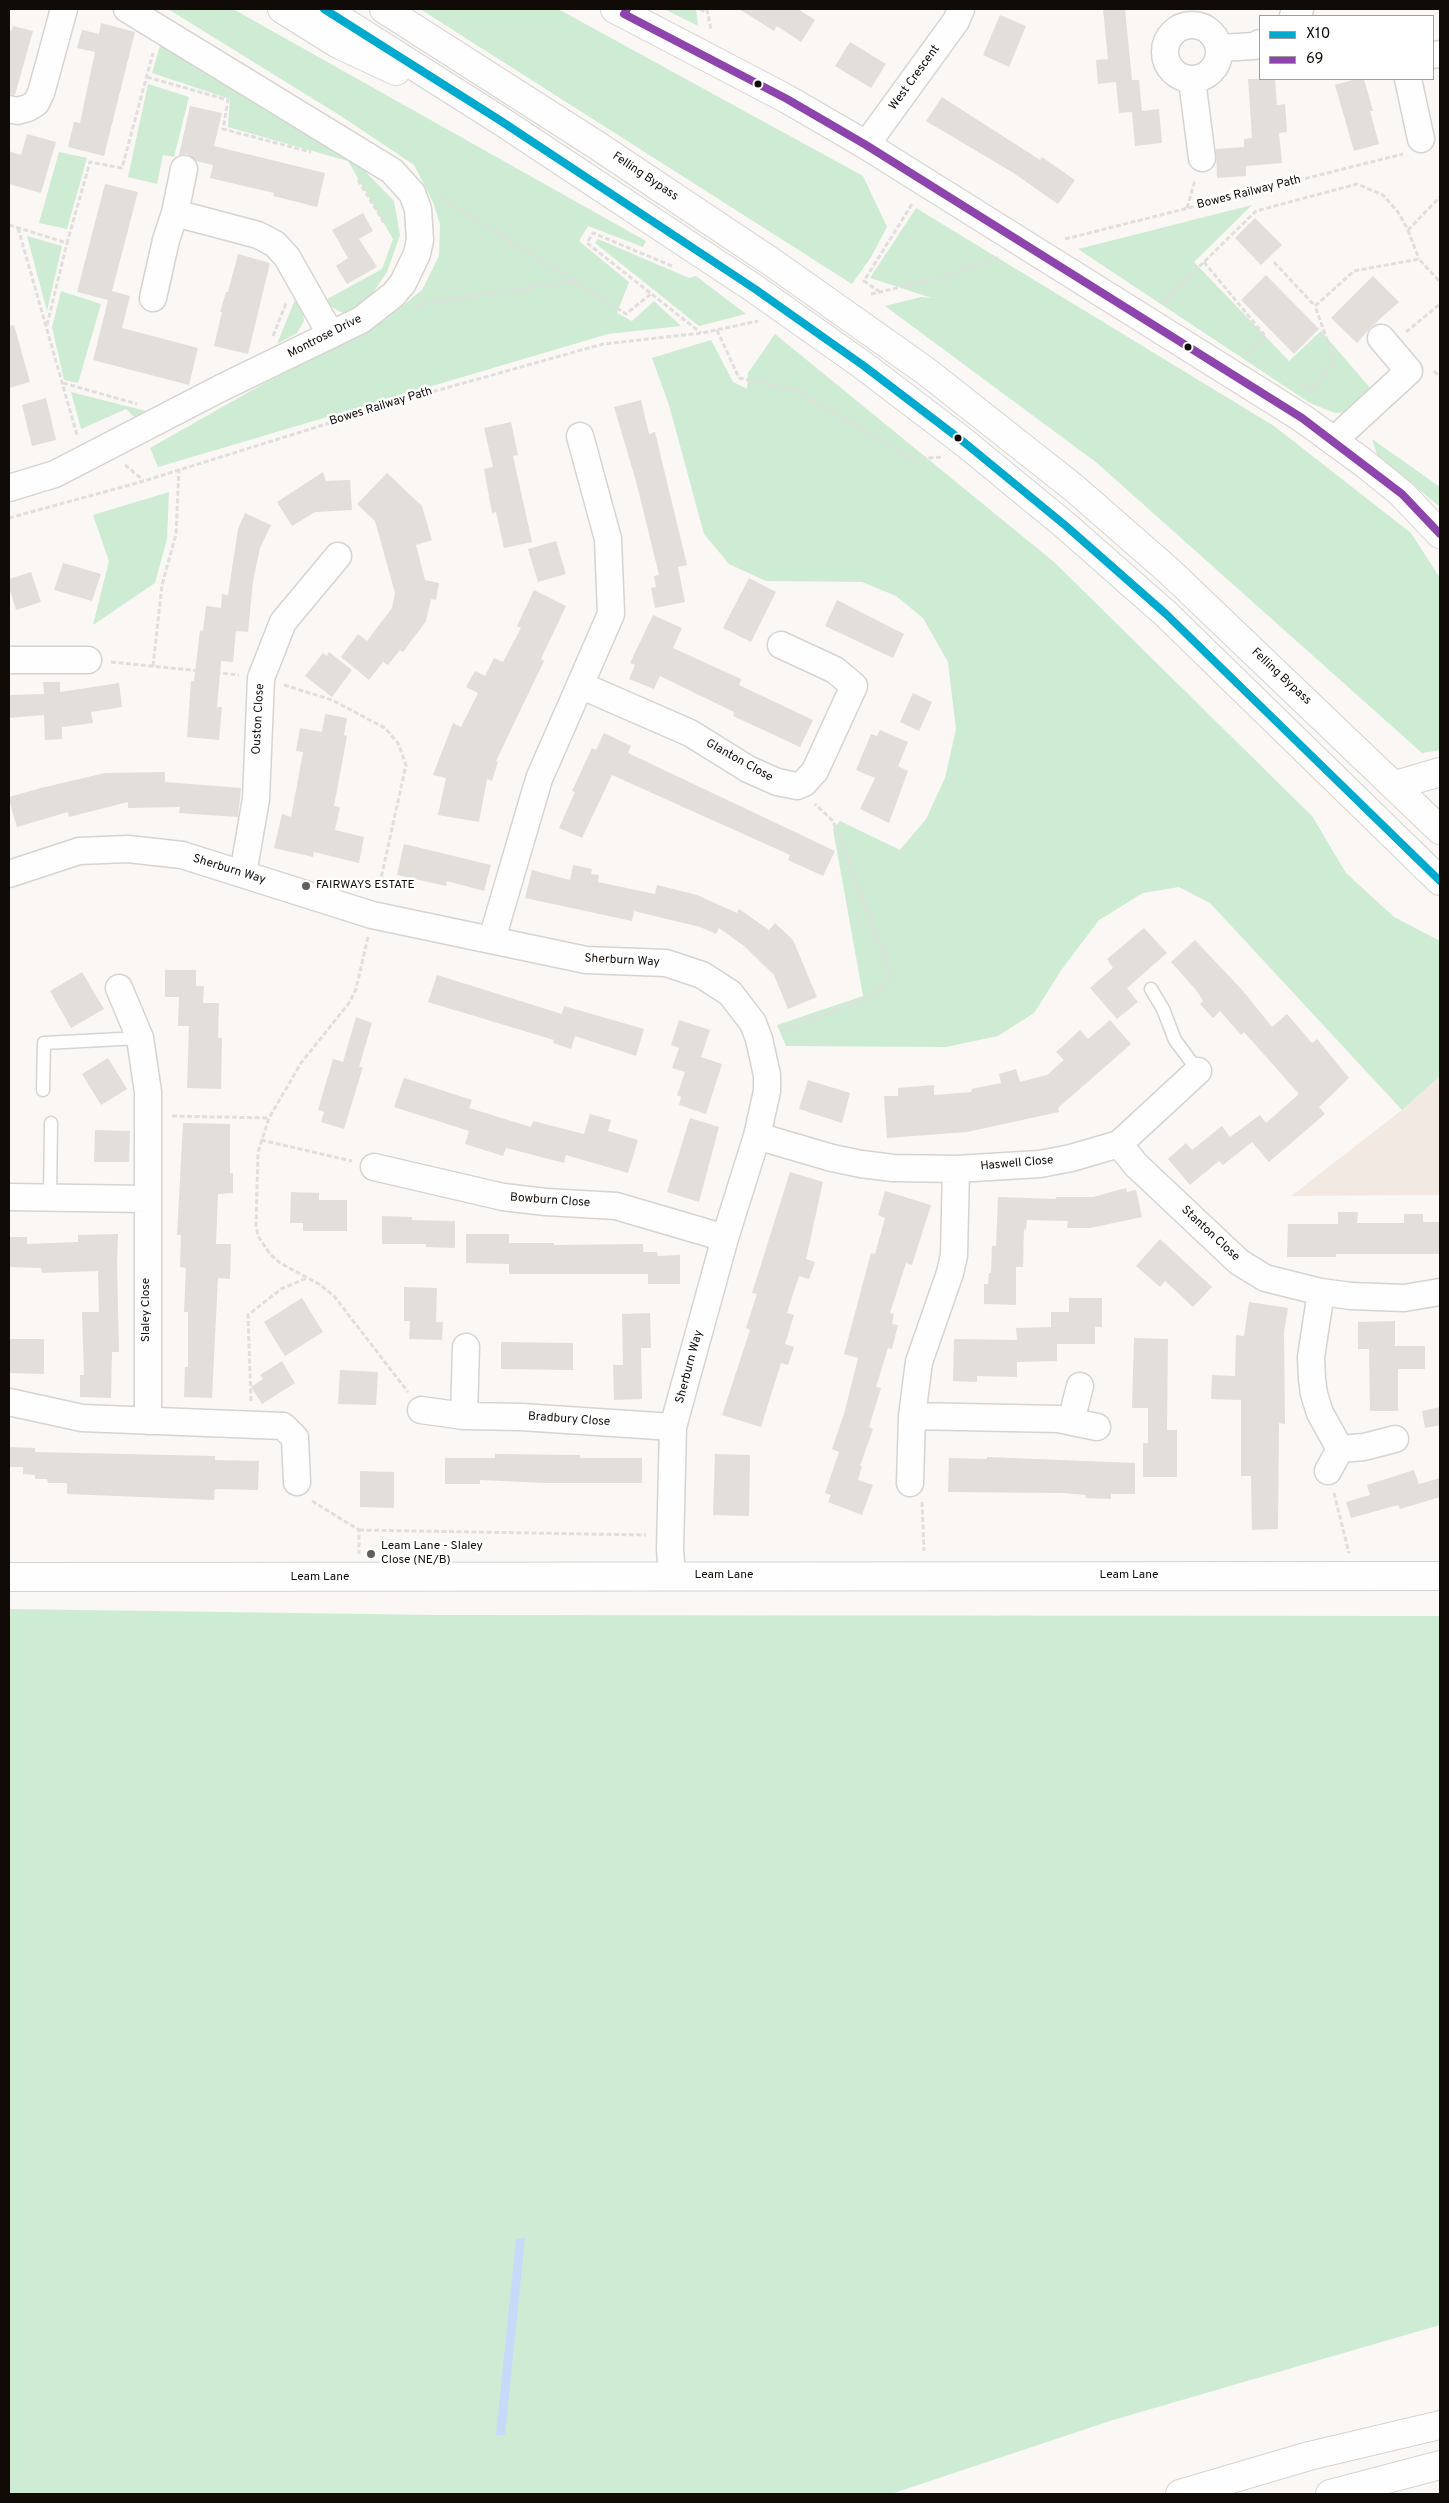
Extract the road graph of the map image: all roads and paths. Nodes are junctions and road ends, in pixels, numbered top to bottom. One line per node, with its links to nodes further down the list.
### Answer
1 (64, 9): 16 (street)
2 (127, 9): 10 (street, Montrose Drive)
3 (282, 9): 17 (main road)
4 (324, 9): 17 (main road)
5 (384, 9): 80 (main road, Felling Bypass)
6 (700, 9): 9 (path)
7 (961, 9): 18 (street, West Crescent)
8 (622, 10): 18 (main road)
9 (708, 14)
10 (160, 29): 13 (path); 25 (street, Montrose Drive)
11 (1259, 43): 12 (street)
12 (1221, 48): 14 (street); 14 (street)
13 (146, 77): 20 (path); 34 (path)
14 (1192, 80): 21 (street)
15 (1408, 80): 19 (street)
16 (9, 109)
17 (501, 121): 35 (main road)
18 (866, 145): 24 (main road)
19 (1416, 145): 27 (path, Bowes Railway Path)
20 (318, 154)
21 (1202, 158): 27 (path)
22 (184, 169): 28 (street)
23 (356, 177): 29 (path)
24 (926, 182): 43 (path); 57 (main road)
25 (412, 193): 41 (path); 55 (street, Montrose Drive)
26 (1440, 197): 32 (path)
27 (1187, 209): 33 (path, Bowes Railway Path)
28 (176, 213): 40 (street); 46 (street)
29 (384, 224)
30 (9, 225): 31 (path)
31 (18, 228): 34 (path); 52 (path)
32 (1408, 230): 37 (path); 38 (path)
33 (1058, 241)
34 (67, 243): 52 (path)
35 (705, 256): 44 (path); 65 (main road)
36 (1002, 256): 43 (path)
37 (1419, 259): 42 (path); 50 (path)
38 (1204, 262): 49 (path); 57 (path)
39 (1274, 262): 50 (path)
40 (297, 274): 55 (street); 59 (path)
41 (574, 281): 44 (path); 48 (path)
42 (1440, 282)
43 (880, 292): 45 (path)
44 (652, 293): 54 (path)
45 (871, 294)
46 (153, 298)
47 (1440, 304): 56 (path)
48 (411, 306)
49 (1172, 306)
50 (1315, 306): 60 (path)
51 (759, 321): 53 (path, Bowes Railway Path)
52 (47, 327): 61 (path)
53 (717, 330): 54 (path, Bowes Railway Path); 65 (path)
54 (702, 333): 67 (path, Bowes Railway Path)
55 (332, 335): 59 (street, Montrose Drive)
56 (1385, 343): 64 (street)
57 (1238, 359): 58 (path); 64 (main road)
58 (1254, 359)
59 (260, 370): 62 (street, Montrose Drive)
60 (1295, 382)
61 (62, 383): 62 (path); 66 (path)
62 (172, 414): 66 (street, Montrose Drive)
63 (580, 436): 77 (street)
64 (1334, 440): 70 (main road)
65 (965, 443): 84 (main road)
66 (85, 459): 68 (street, Montrose Drive)
67 (179, 468): 69 (path, Bowes Railway Path); 75 (path)
68 (9, 488)
69 (9, 518)
70 (1440, 534)
71 (338, 556): 76 (street, Ouston Close)
72 (780, 645): 79 (street)
73 (9, 660): 74 (street)
74 (88, 660): 75 (path)
75 (153, 666): 76 (path)
76 (261, 678): 83 (street, Ouston Close); 85 (path)
77 (580, 685): 79 (street, Glanton Close); 86 (street)
78 (1440, 772): 80 (main road)
79 (797, 786): 90 (path)
80 (1396, 786): 81 (main road, Felling Bypass)
81 (1440, 830)
82 (9, 874): 83 (street, Sherburn Way)
83 (243, 874): 85 (street, Sherburn Way)
84 (1440, 882)
85 (372, 915): 86 (street, Sherburn Way); 94 (path)
86 (492, 939): 90 (street, Sherburn Way)
87 (119, 988): 89 (street, Slaley Close)
88 (1151, 989): 91 (lane)
89 (140, 1038): 92 (lane); 93 (street, Slaley Close)
90 (759, 1039): 96 (street, Sherburn Way)
91 (1198, 1072): 98 (street, Haswell Close)
92 (43, 1090)
93 (149, 1116): 94 (path); 103 (street, Slaley Close)
94 (269, 1118): 97 (path)
95 (51, 1123): 102 (lane)
96 (757, 1136): 100 (street, Haswell Close); 104 (street, Sherburn Way)
97 (261, 1140): 99 (path); 105 (path)
98 (1119, 1144): 100 (street, Haswell Close); 106 (street, Stanton Close)
99 (374, 1166): 104 (street, Bowburn Close)
100 (956, 1169): 113 (street)
101 (9, 1197): 102 (street)
102 (50, 1198): 103 (street)
103 (147, 1199): 114 (street, Slaley Close)
104 (725, 1238): 117 (street, Sherburn Way)
105 (308, 1278): 111 (path); 116 (path)
106 (1321, 1292): 107 (street, Stanton Close); 120 (street)
107 (1440, 1292)
108 (466, 1347): 112 (street)
109 (1080, 1386): 115 (street)
110 (9, 1402): 114 (street)
111 (422, 1410): 112 (street, Bradbury Close)
112 (464, 1416): 117 (street, Bradbury Close)
113 (912, 1416): 115 (street); 122 (street)
114 (148, 1420): 116 (street)
115 (1071, 1421): 118 (street)
116 (252, 1424): 121 (street)
117 (673, 1427): 126 (street, Sherburn Way)
118 (1097, 1427)
119 (1395, 1439): 120 (street)
120 (1334, 1460): 125 (path)
121 (297, 1482): 123 (path)
122 (910, 1482): 124 (path)
123 (358, 1530): 126 (path); 129 (path)
124 (924, 1555)
125 (1350, 1556)
126 (671, 1562): 128 (main road, Leam Lane); 129 (main road, Leam Lane)
127 (9, 1576): 129 (main road, Leam Lane)
128 (1440, 1576)
129 (360, 1578)
130 (1440, 2425): 132 (main road)
131 (1440, 2465): 133 (main road)
132 (1180, 2494)
133 (1330, 2494)

